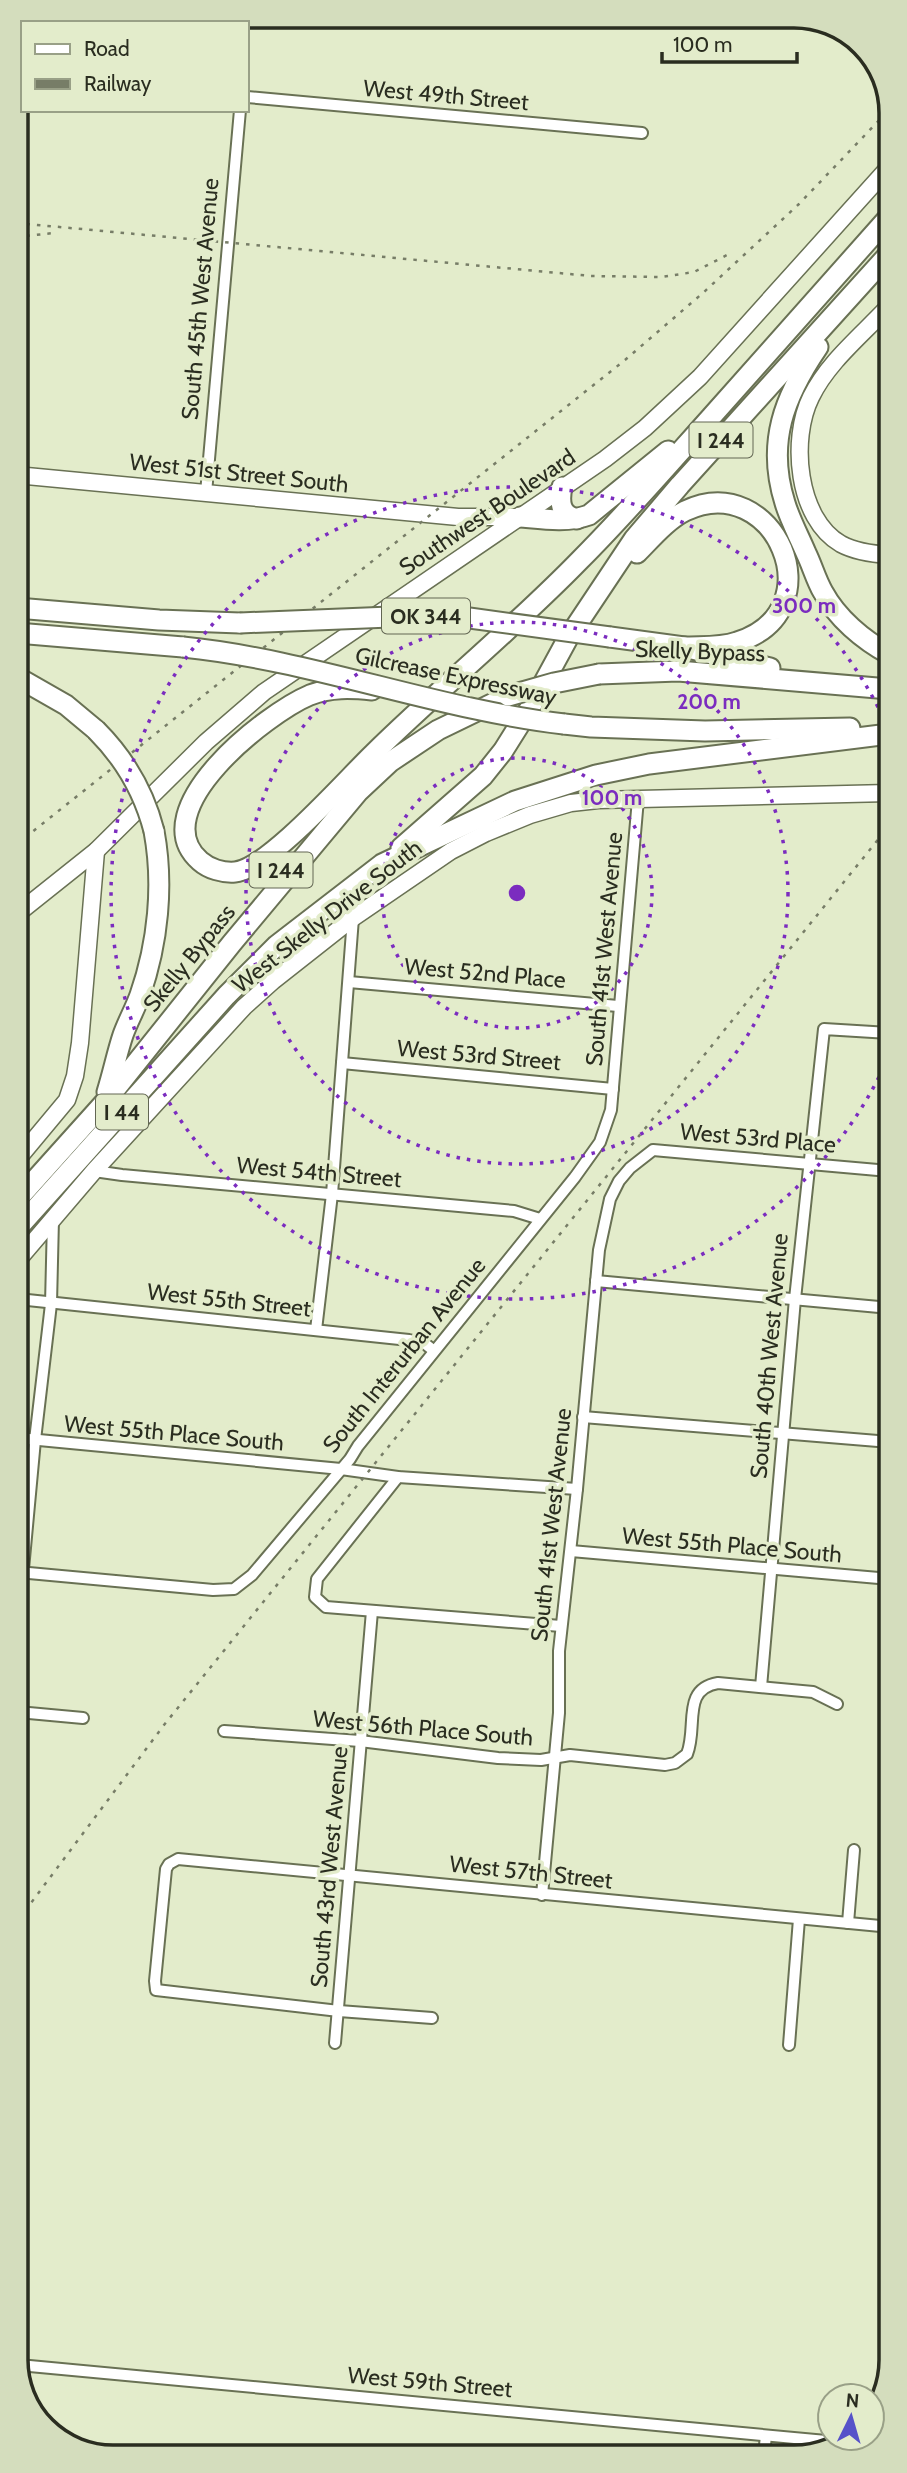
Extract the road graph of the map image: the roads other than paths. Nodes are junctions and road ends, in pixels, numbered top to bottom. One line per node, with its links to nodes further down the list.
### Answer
1 (248, 97): 3 (street, West 49th Street)
2 (240, 112): 12 (street, South 45th West Avenue)
3 (642, 133)
4 (879, 178): 11 (street, Southwest Boulevard)
5 (879, 228): 9 (highway, I 244)
6 (879, 265): 7 (highway, I 244)
7 (852, 296): 18 (highway, I 244); 22 (highway)
8 (879, 317): 17 (street)
9 (724, 402): 15 (highway); 30 (highway, I 244)
10 (28, 476): 12 (street, West 51st Street South)
11 (562, 487): 14 (street, Southwest Boulevard); 15 (highway)
12 (206, 493): 13 (street, West 51st Street South)
13 (458, 517): 14 (street, West 51st Street South); 16 (street)
14 (520, 517): 15 (highway); 16 (street, Southwest Boulevard)
15 (577, 519)
16 (478, 546): 32 (street, Southwest Boulevard)
17 (879, 554)
18 (598, 590): 21 (highway); 33 (highway, I 244)
19 (28, 609): 21 (highway, Gilcrease Expressway / OK 344, bridge)
20 (28, 635): 26 (highway, Gilcrease Expressway, bridge)
21 (684, 647): 24 (highway, Gilcrease Expressway / OK 344)
22 (879, 648)
23 (28, 683): 42 (highway, bridge)
24 (829, 683): 25 (highway, Skelly Bypass / I 44); 36 (highway, Skelly Bypass / I 44, bridge)
25 (879, 688)
26 (407, 692): 27 (highway, Gilcrease Expressway, bridge); 30 (highway, bridge)
27 (879, 732)
28 (879, 734): 33 (highway, I 44)
29 (879, 793): 31 (street, West Skelly Drive South)
30 (331, 798): 36 (highway, I 244)
31 (638, 799): 35 (street, West Skelly Drive South); 38 (street, South 41st West Avenue)
32 (96, 851): 34 (street, Southwest Boulevard); 44 (street)
33 (382, 864): 51 (highway, I 44)
34 (28, 905)
35 (354, 918): 37 (street); 48 (street, West Skelly Drive South)
36 (232, 943): 42 (highway, Skelly Bypass / I 44)
37 (349, 982): 38 (street, West 52nd Place); 40 (street)
38 (618, 1006): 41 (street, South 41st West Avenue)
39 (879, 1032): 45 (street, South 40th West Avenue)
40 (342, 1063): 41 (street, West 53rd Street); 50 (street)
41 (613, 1090): 43 (street, South 41st West Avenue)
42 (105, 1102): 49 (highway, Skelly Bypass / I 44)
43 (600, 1142): 53 (street, South Interurban Avenue)
44 (28, 1148)
45 (808, 1162): 46 (street, West 53rd Place); 47 (street, West 53rd Place); 56 (street, South 40th West Avenue)
46 (630, 1168): 55 (street, South 41st West Avenue)
47 (879, 1170)
48 (94, 1171): 50 (street, West 54th Street); 52 (street, West Skelly Drive South)
49 (28, 1189)
50 (332, 1194): 53 (street, West 54th Street); 60 (street)
51 (28, 1217)
52 (53, 1219): 54 (street, West Skelly Drive South); 58 (street)
53 (540, 1219): 61 (street, South Interurban Avenue)
54 (28, 1248)
55 (596, 1280): 56 (street); 62 (street, South 41st West Avenue)
56 (795, 1299): 59 (street); 63 (street, South 40th West Avenue)
57 (28, 1301): 58 (street, West 55th Street)
58 (51, 1304): 60 (street, West 55th Street); 65 (street)
59 (879, 1307)
60 (316, 1330): 61 (street, West 55th Street)
61 (433, 1350): 67 (street, South Interurban Avenue)
62 (583, 1417): 63 (street); 69 (street, South 41st West Avenue)
63 (783, 1433): 66 (street); 72 (street, South 40th West Avenue)
64 (28, 1439): 65 (street, West 55th Place South)
65 (35, 1440): 67 (street, West 55th Place South); 70 (street)
66 (879, 1441)
67 (341, 1469): 68 (street, West 55th Place South); 73 (street, South Interurban Avenue)
68 (398, 1477): 69 (street, West 55th Place South); 75 (street)
69 (577, 1489): 71 (street, South 41st West Avenue)
70 (28, 1506)
71 (570, 1551): 72 (street, West 55th Place South); 76 (street, South 41st West Avenue)
72 (770, 1569): 74 (street, West 55th Place South); 77 (street, South 40th West Avenue)
73 (28, 1573)
74 (879, 1578)
75 (372, 1611): 76 (street); 82 (street, South 43rd West Avenue)
76 (561, 1626): 83 (street, South 41st West Avenue)
77 (761, 1687): 78 (street); 83 (street, West 56th Place South)
78 (837, 1704)
79 (28, 1713): 80 (street)
80 (83, 1718)
81 (224, 1731): 82 (street, West 56th Place South)
82 (360, 1741): 83 (street, West 56th Place South); 85 (street, South 43rd West Avenue)
83 (555, 1756): 86 (street, South 41st West Avenue)
84 (854, 1850): 88 (street)
85 (350, 1876): 86 (street, West 57th Street); 90 (street, South 43rd West Avenue); 90 (street, West 57th Street)
86 (542, 1895): 87 (street, West 57th Street)
87 (799, 1919): 88 (street, West 57th Street); 93 (street)
88 (848, 1923): 89 (street, West 57th Street)
89 (879, 1926)
90 (339, 2011): 91 (street); 92 (street, South 43rd West Avenue)
91 (432, 2018)
92 (335, 2043)
93 (789, 2045)
94 (29, 2366): 95 (street, West 59th Street)
95 (766, 2435): 96 (street, West 59th Street); 97 (street)
96 (816, 2440)
97 (765, 2445)

